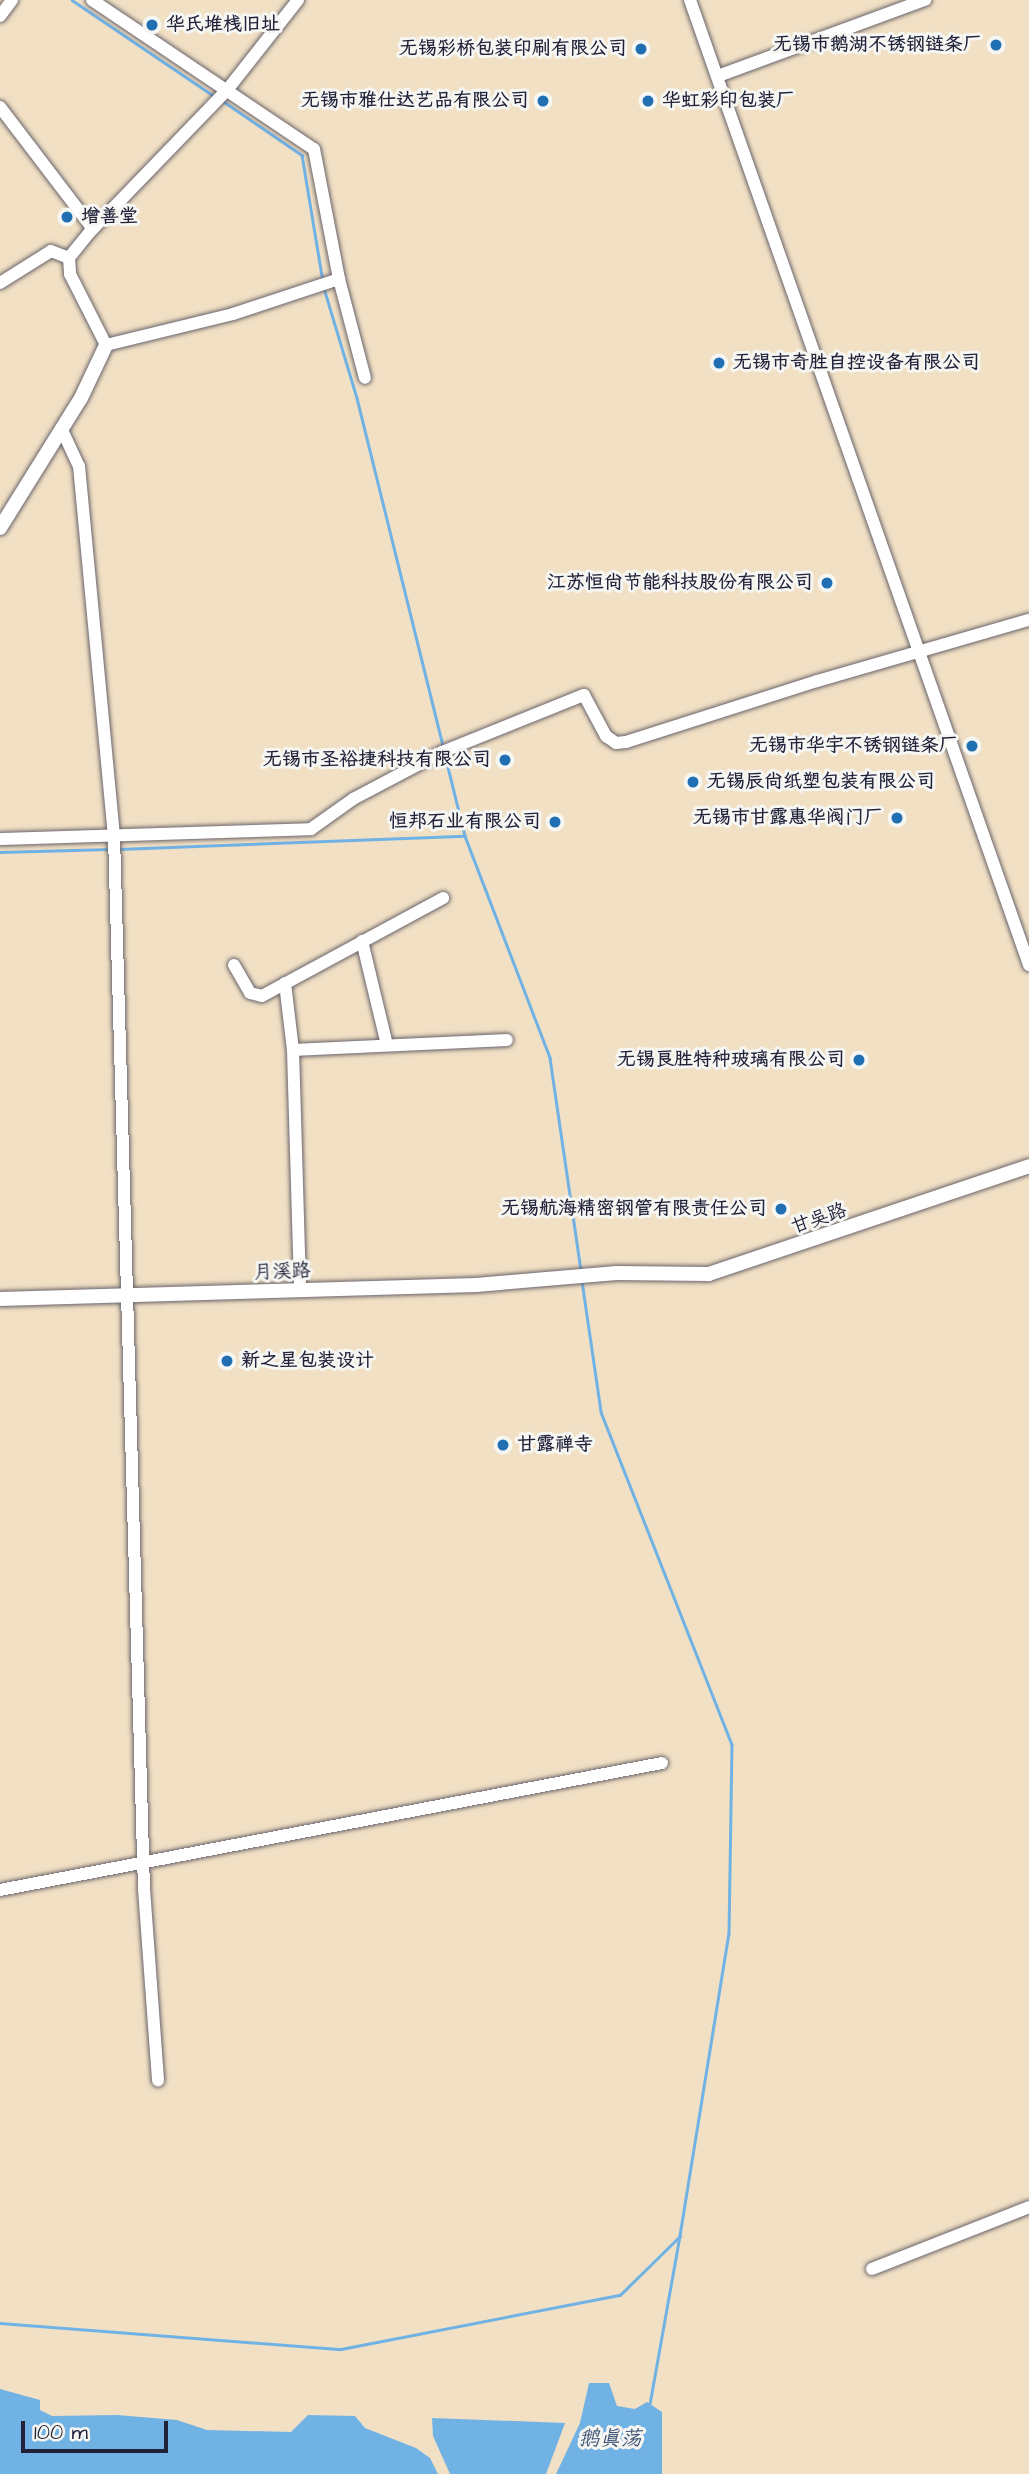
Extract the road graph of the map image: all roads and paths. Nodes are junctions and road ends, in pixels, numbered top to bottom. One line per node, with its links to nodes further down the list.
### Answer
1 (12, 0): 6 (street)
2 (92, 0): 8 (street)
3 (298, 0): 8 (street)
4 (690, 0): 7 (street)
5 (925, 0): 7 (street)
6 (0, 16)
7 (718, 75): 19 (street)
8 (222, 95): 10 (street); 13 (street)
9 (0, 107): 10 (street)
10 (93, 229): 11 (street)
11 (69, 258): 12 (street); 14 (street)
12 (0, 283)
13 (328, 283): 14 (street); 15 (street)
14 (106, 345): 16 (street)
15 (365, 378)
16 (62, 430): 17 (street); 21 (street)
17 (2, 519)
18 (1029, 621): 19 (street)
19 (919, 653): 21 (street); 24 (street)
20 (0, 839): 21 (street)
21 (114, 845): 33 (street)
22 (443, 898): 23 (street)
23 (362, 941): 26 (street); 28 (street)
24 (1027, 959)
25 (234, 965): 26 (street)
26 (285, 983): 29 (street)
27 (507, 1040): 28 (street)
28 (387, 1045): 29 (street)
29 (293, 1050): 32 (street)
30 (1029, 1166): 31 (street, 甘吴路)
31 (565, 1276): 32 (street, 月溪路)
32 (300, 1291): 33 (street, 月溪路)
33 (125, 1295): 34 (street, 月溪路); 36 (street)
34 (0, 1298)
35 (662, 1763): 36 (street)
36 (143, 1860): 37 (street); 38 (street)
37 (0, 1890)
38 (158, 2080)
39 (1029, 2207): 40 (street)
40 (872, 2269)

